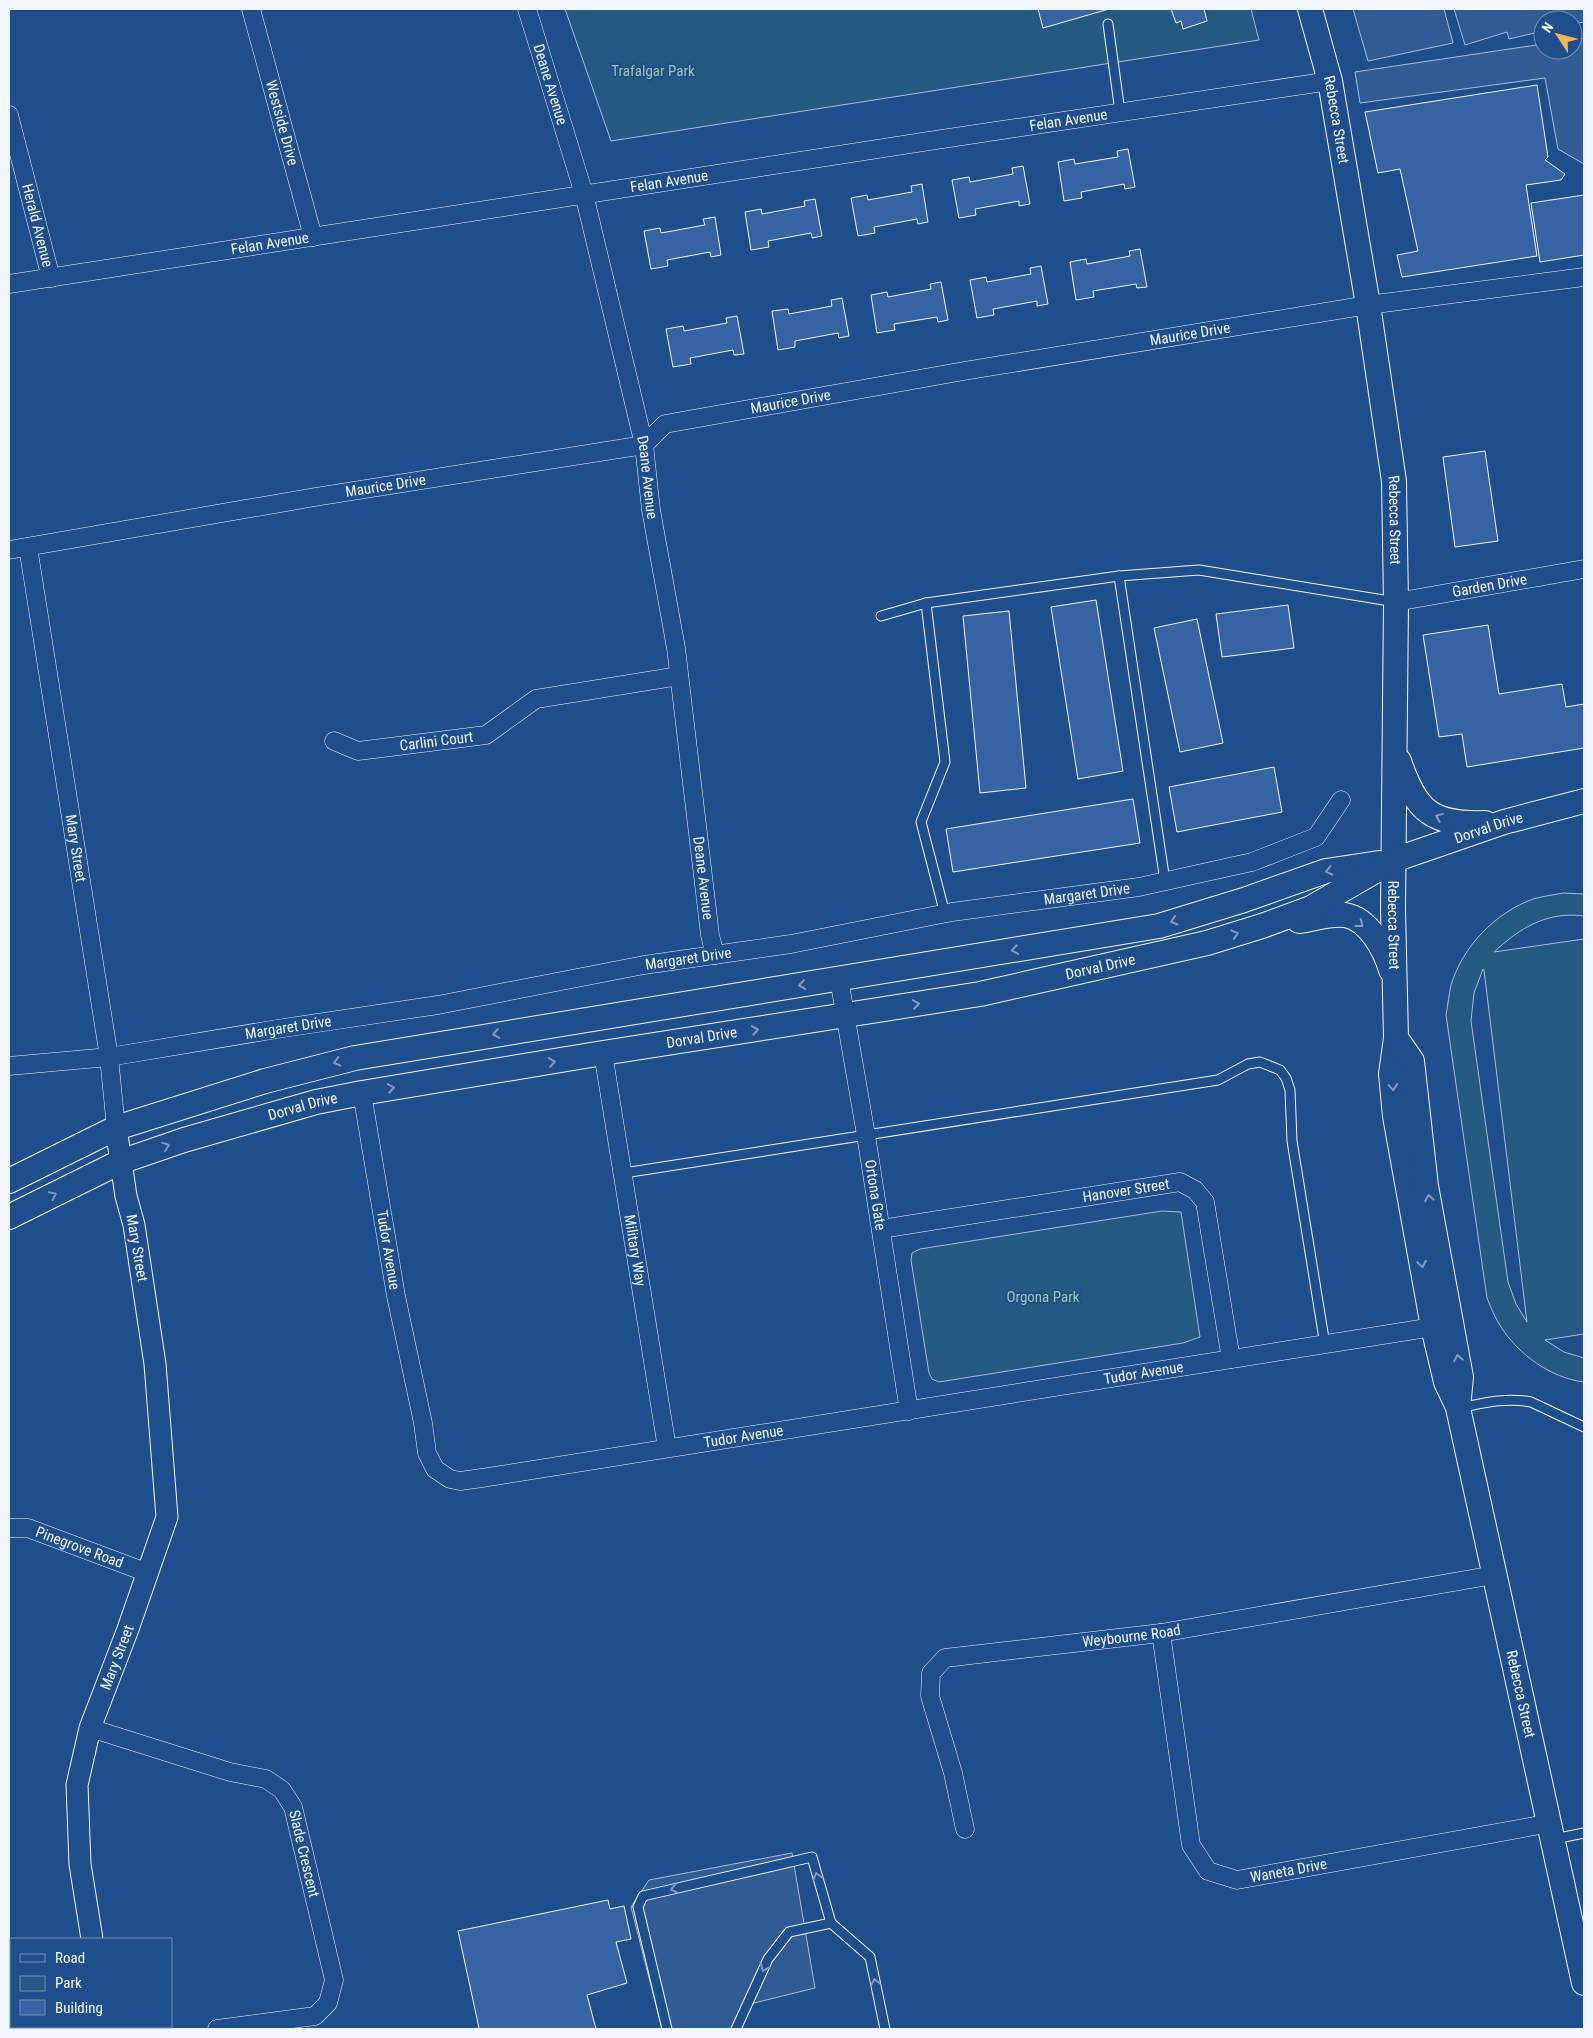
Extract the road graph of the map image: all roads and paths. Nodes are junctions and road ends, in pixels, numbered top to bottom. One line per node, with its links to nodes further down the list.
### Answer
1 (251, 9): 9 (street, Westside Drive)
2 (527, 9): 8 (street, Deane Avenue)
3 (1310, 9): 5 (main road, Rebecca Street)
4 (1108, 24): 6 (lane)
5 (1330, 81): 6 (street, Felan Avenue); 13 (main road, Rebecca Street)
6 (1120, 112): 8 (street, Felan Avenue)
7 (9, 115): 11 (street, Herald Avenue)
8 (584, 194): 9 (street, Felan Avenue); 14 (street, Deane Avenue)
9 (313, 237): 11 (street, Felan Avenue)
10 (1584, 277): 13 (street, Maurice Drive)
11 (51, 278): 12 (street, Felan Avenue)
12 (9, 284)
13 (1368, 305): 14 (street, Maurice Drive); 19 (main road, Rebecca Street)
14 (644, 445): 15 (street, Maurice Drive); 22 (street, Deane Avenue)
15 (28, 547): 16 (street, Maurice Drive); 38 (street, Mary Street)
16 (9, 550)
17 (1584, 570): 19 (street, Garden Drive)
18 (1119, 576): 19 (lane); 20 (lane); 29 (lane)
19 (1396, 602): 24 (main road, Rebecca Street)
20 (926, 603): 21 (lane); 30 (lane)
21 (882, 616)
22 (679, 676): 23 (street, Carlini Court); 32 (street, Deane Avenue)
23 (334, 742)
24 (1394, 744): 27 (main road, one-way to 24); 28 (main road, Rebecca Street)
25 (1341, 800): 29 (street, Margaret Drive)
26 (1584, 801): 27 (main road, Dorval Drive)
27 (1504, 822): 28 (main road, Dorval Drive)
28 (1394, 860): 31 (main road, Dorval Drive); 33 (main road, Dorval Drive, one-way to 33); 34 (main road, Rebecca Street)
29 (1165, 881): 30 (street, Margaret Drive)
30 (945, 914): 32 (street, Margaret Drive)
31 (1262, 926): 34 (main road, one-way to 34); 35 (main road, Dorval Drive, one-way to 31)
32 (715, 955): 38 (street, Margaret Drive)
33 (839, 979): 35 (street, Ortona Gate); 41 (main road, Dorval Drive, one-way to 41)
34 (1396, 986): 36 (main road, Rebecca Street)
35 (846, 1016): 37 (main road, Dorval Drive, one-way to 35); 42 (street, Ortona Gate)
36 (1396, 1038): 48 (main road, Rebecca Street, one-way to 48); 51 (main road, Rebecca Street, one-way to 36)
37 (603, 1053): 40 (main road, Dorval Drive, one-way to 37); 44 (street, Military Way)
38 (109, 1057): 39 (street, Margaret Drive); 41 (street, Mary Street)
39 (9, 1066)
40 (362, 1093): 43 (main road, Dorval Drive, one-way to 40); 54 (street, Tudor Avenue)
41 (116, 1128): 43 (street, Mary Street); 45 (main road, Dorval Drive)
42 (866, 1135): 44 (lane); 47 (street, Ortona Gate); 49 (lane)
43 (120, 1162): 46 (main road, Dorval Drive, one-way to 43); 56 (street, Mary Street)
44 (624, 1173): 54 (street, Military Way)
45 (9, 1182)
46 (9, 1217)
47 (881, 1228): 50 (street, Hanover Street); 52 (street, Ortona Gate)
48 (1433, 1327): 49 (street, Tudor Avenue); 51 (main road, Rebecca Street)
49 (1325, 1345): 50 (street, Tudor Avenue)
50 (1231, 1360): 52 (street, Tudor Avenue)
51 (1458, 1407): 53 (lane); 57 (main road, Rebecca Street)
52 (909, 1411): 54 (street, Tudor Avenue)
53 (1584, 1427)
54 (667, 1448)
55 (9, 1528): 56 (street, Pinegrove Road)
56 (148, 1574): 59 (street, Mary Street)
57 (1494, 1575): 58 (street, Weybourne Road); 61 (main road, Rebecca Street)
58 (1160, 1633): 60 (street, Weybourne Road); 61 (street, Waneta Drive)
59 (90, 1728): 64 (street, Mary Street); 66 (street, Slade Crescent)
60 (965, 1829)
61 (1552, 1831): 62 (lane); 65 (main road, Rebecca Street)
62 (1584, 1833)
63 (831, 1923): 67 (lane, one-way to 67); 68 (lane, one-way to 68); 69 (lane, one-way to 63)
64 (92, 1938)
65 (1584, 1983)
66 (217, 2029)
67 (667, 2029)
68 (736, 2029)
69 (885, 2029)

